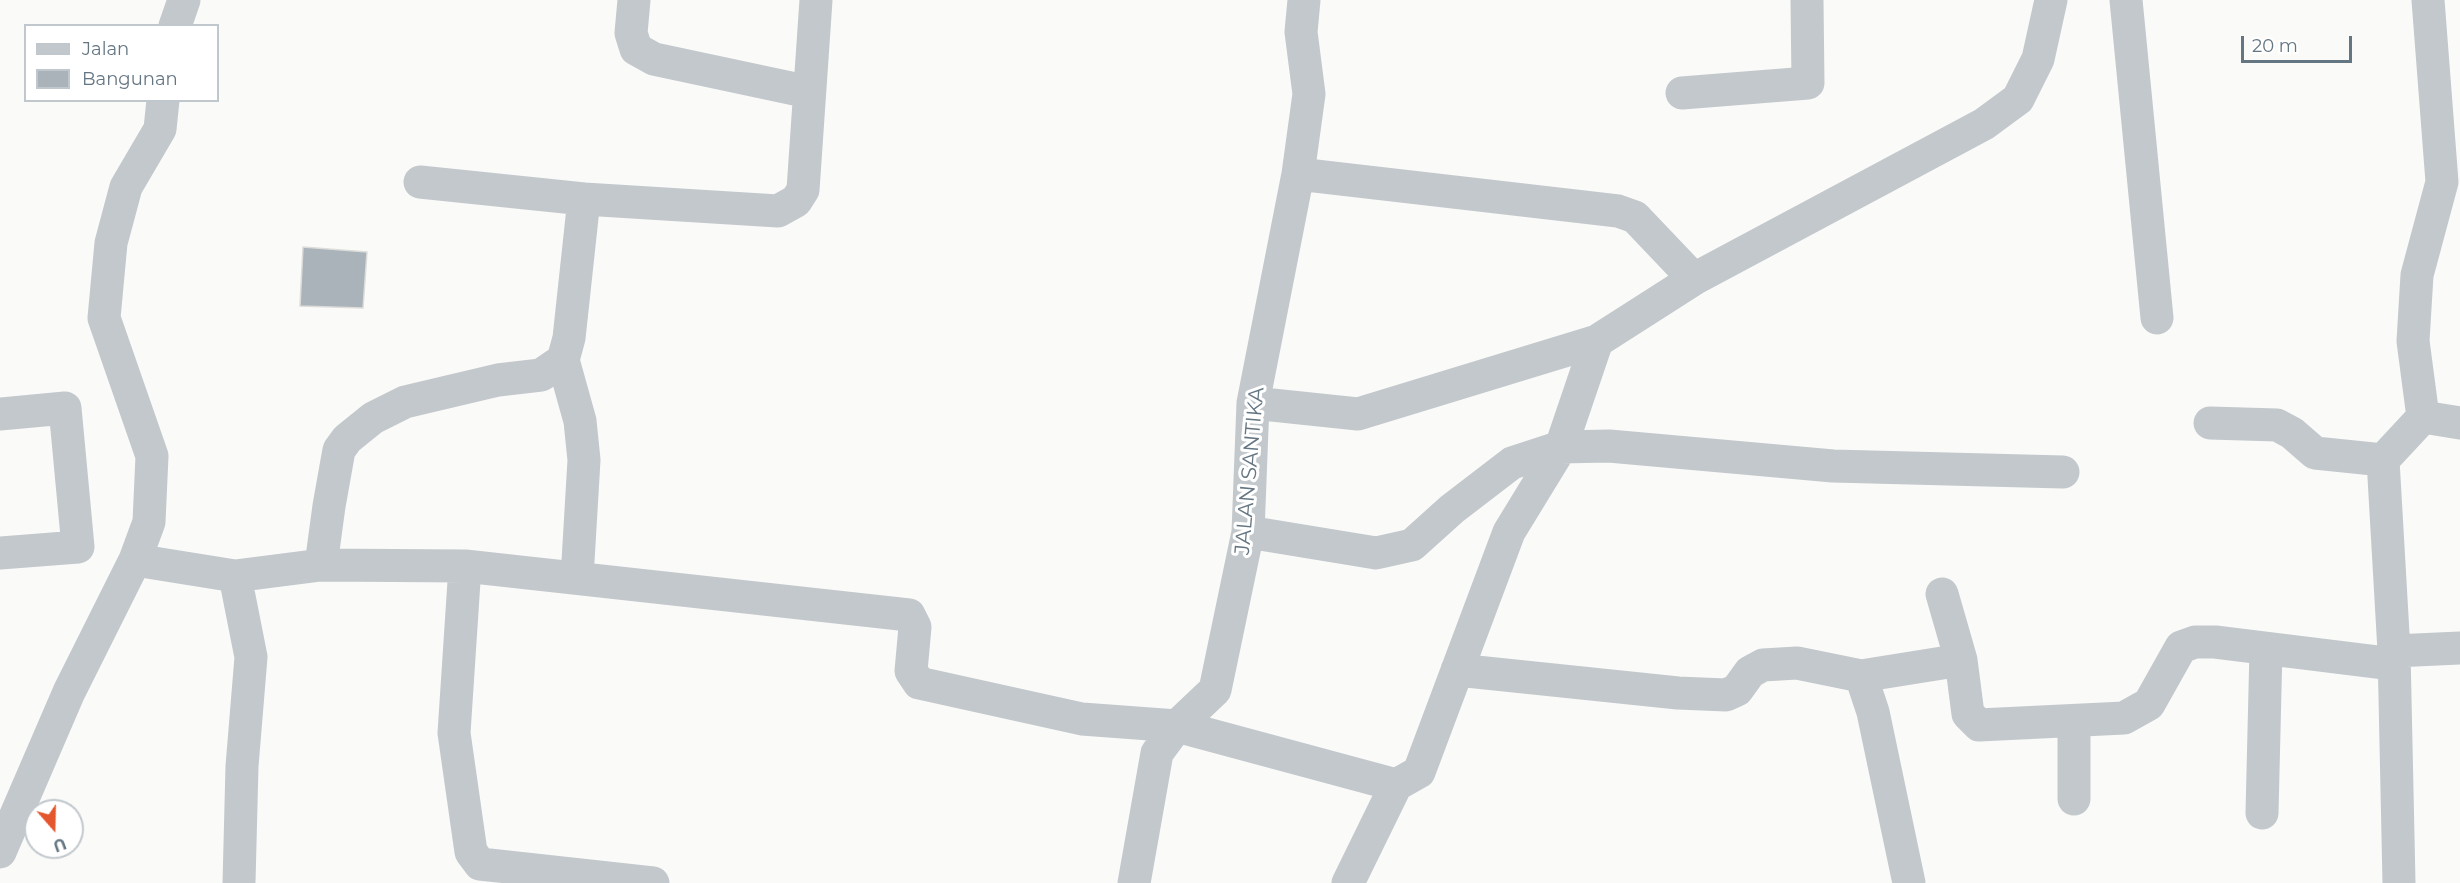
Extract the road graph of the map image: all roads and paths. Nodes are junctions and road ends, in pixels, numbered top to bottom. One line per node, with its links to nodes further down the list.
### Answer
1 (184, 0): 9 (street)
2 (634, 0): 10 (street)
3 (816, 0): 10 (street)
4 (1304, 0): 14 (street, JALAN SANTIKA)
5 (1807, 0): 11 (street)
6 (2051, 0): 18 (street)
7 (2126, 0): 19 (street)
8 (2427, 0): 12 (street)
9 (176, 24)
10 (809, 92): 17 (street)
11 (1682, 93)
12 (2447, 97): 15 (street)
13 (163, 102): 32 (street)
14 (1298, 174): 18 (street); 22 (street, JALAN SANTIKA)
15 (2451, 180): 24 (street)
16 (420, 182): 17 (street)
17 (584, 199): 21 (street)
18 (1694, 279): 20 (street)
19 (2157, 318)
20 (1597, 341): 22 (street); 27 (street)
21 (563, 360): 33 (street); 36 (street)
22 (1253, 403): 30 (street, JALAN SANTIKA)
23 (0, 414): 31 (street)
24 (2423, 417): 26 (street); 28 (street)
25 (2210, 423): 28 (street)
26 (2460, 423)
27 (1561, 447): 29 (street); 30 (street); 42 (street)
28 (2383, 460): 40 (street)
29 (2063, 472)
30 (1248, 532): 45 (street, JALAN SANTIKA)
31 (0, 553)
32 (135, 560): 35 (street); 49 (street)
33 (321, 565): 34 (street); 35 (street)
34 (465, 566): 36 (street); 51 (street)
35 (235, 576): 50 (street)
36 (577, 578): 45 (street)
37 (1942, 594): 41 (street)
38 (2266, 648): 40 (street); 44 (street); 48 (street)
39 (2460, 648): 40 (street)
40 (2394, 658): 55 (street)
41 (1961, 660): 43 (street); 44 (street)
42 (1457, 670): 43 (street); 46 (street)
43 (1861, 676): 54 (street)
44 (2074, 721): 47 (street)
45 (1177, 726): 46 (street); 52 (street, JALAN SANTIKA)
46 (1396, 785): 53 (street)
47 (2074, 799)
48 (2262, 813)
49 (0, 852)
50 (239, 883)
51 (653, 883)
52 (1134, 883)
53 (1348, 883)
54 (1909, 883)
55 (2398, 883)

